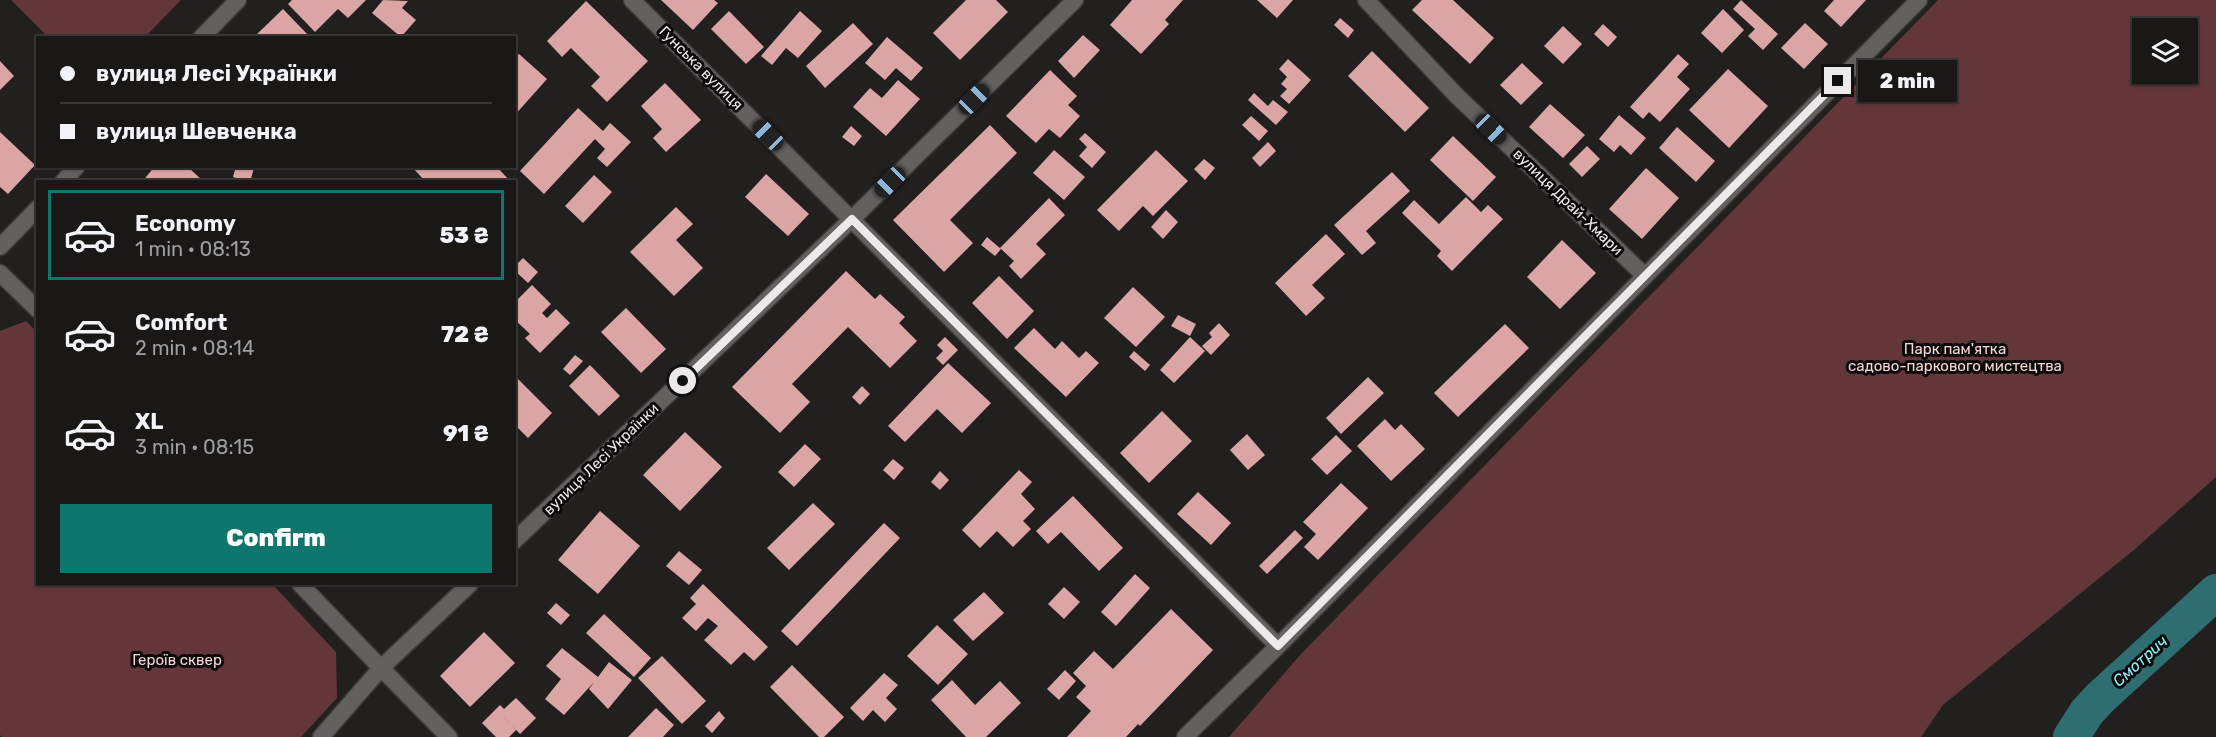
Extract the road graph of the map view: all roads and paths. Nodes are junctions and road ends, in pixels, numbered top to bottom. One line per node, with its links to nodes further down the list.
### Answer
1 (238, 0): 6 (street)
2 (632, 0): 10 (street, Гунська вулиця)
3 (1075, 0): 10 (street, вулиця Лесі Українки)
4 (1366, 0): 13 (street, вулиця Драй-Хмари)
5 (1919, 0): 13 (street)
6 (203, 36)
7 (75, 168): 8 (street)
8 (65, 180)
9 (36, 210): 11 (street)
10 (852, 219): 15 (street, вулиця Лесі Українки); 18 (street, Гунська вулиця)
11 (0, 247)
12 (0, 273): 14 (street)
13 (1645, 276): 18 (street)
14 (36, 308)
15 (516, 539)
16 (301, 585): 19 (street)
17 (469, 585): 19 (street)
18 (1278, 646): 22 (street)
19 (381, 668): 20 (street); 21 (street)
20 (321, 737)
21 (449, 737)
22 (1185, 737)

